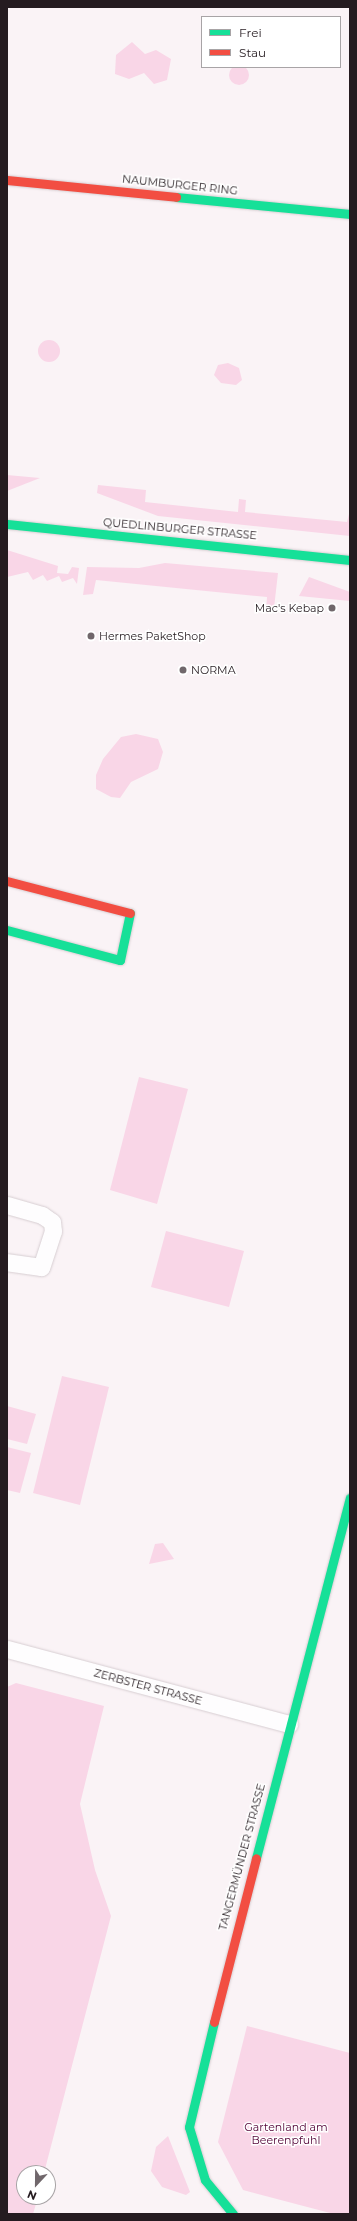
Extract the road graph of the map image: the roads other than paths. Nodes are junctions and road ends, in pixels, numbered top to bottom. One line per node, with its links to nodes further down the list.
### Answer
1 (7, 180): 2 (street, NAUMBURGER RING)
2 (350, 214)
3 (7, 524): 4 (street, QUEDLINBURGER STRASSE)
4 (350, 560)
5 (7, 881): 6 (street)
6 (7, 930)
7 (7, 1205): 8 (street)
8 (7, 1262)
9 (350, 1498): 11 (street, TANGERMÜNDER STRASSE)
10 (7, 1649): 11 (street, ZERBSTER STRASSE)
11 (289, 1724): 12 (street, TANGERMÜNDER STRASSE)
12 (233, 2214)

